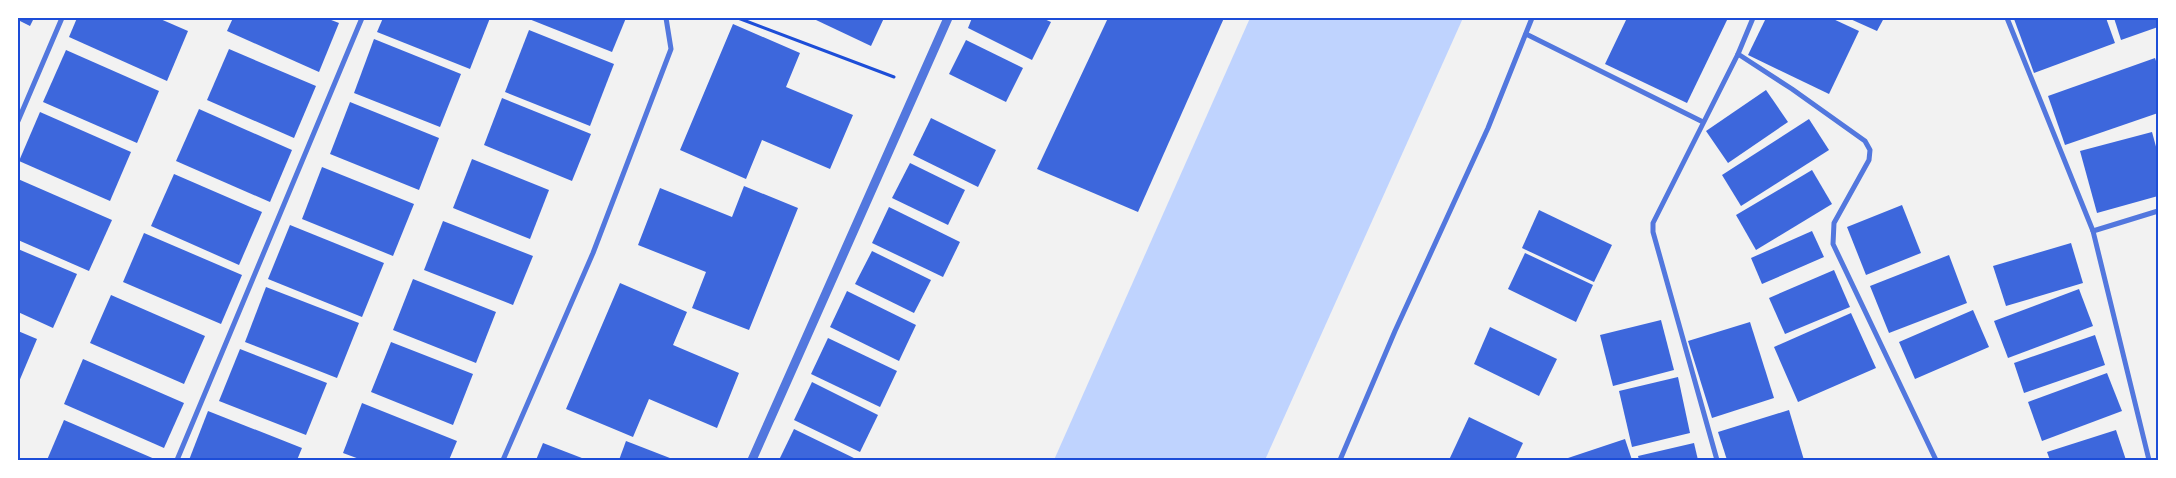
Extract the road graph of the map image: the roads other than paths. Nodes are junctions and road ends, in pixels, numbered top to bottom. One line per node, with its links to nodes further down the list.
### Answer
1 (62, 18): 10 (street)
2 (362, 18): 14 (street)
3 (666, 18): 15 (street)
4 (948, 18): 16 (street)
5 (1532, 18): 8 (street)
6 (1753, 18): 9 (street)
7 (2007, 18): 13 (street)
8 (1526, 34): 11 (street); 17 (street)
9 (1738, 54): 11 (street); 19 (street)
10 (18, 121)
11 (1703, 122): 18 (street)
12 (2158, 211): 13 (street)
13 (2093, 231): 20 (street)
14 (177, 460)
15 (503, 460)
16 (752, 460)
17 (1340, 460)
18 (1717, 460)
19 (1936, 460)
20 (2149, 460)

